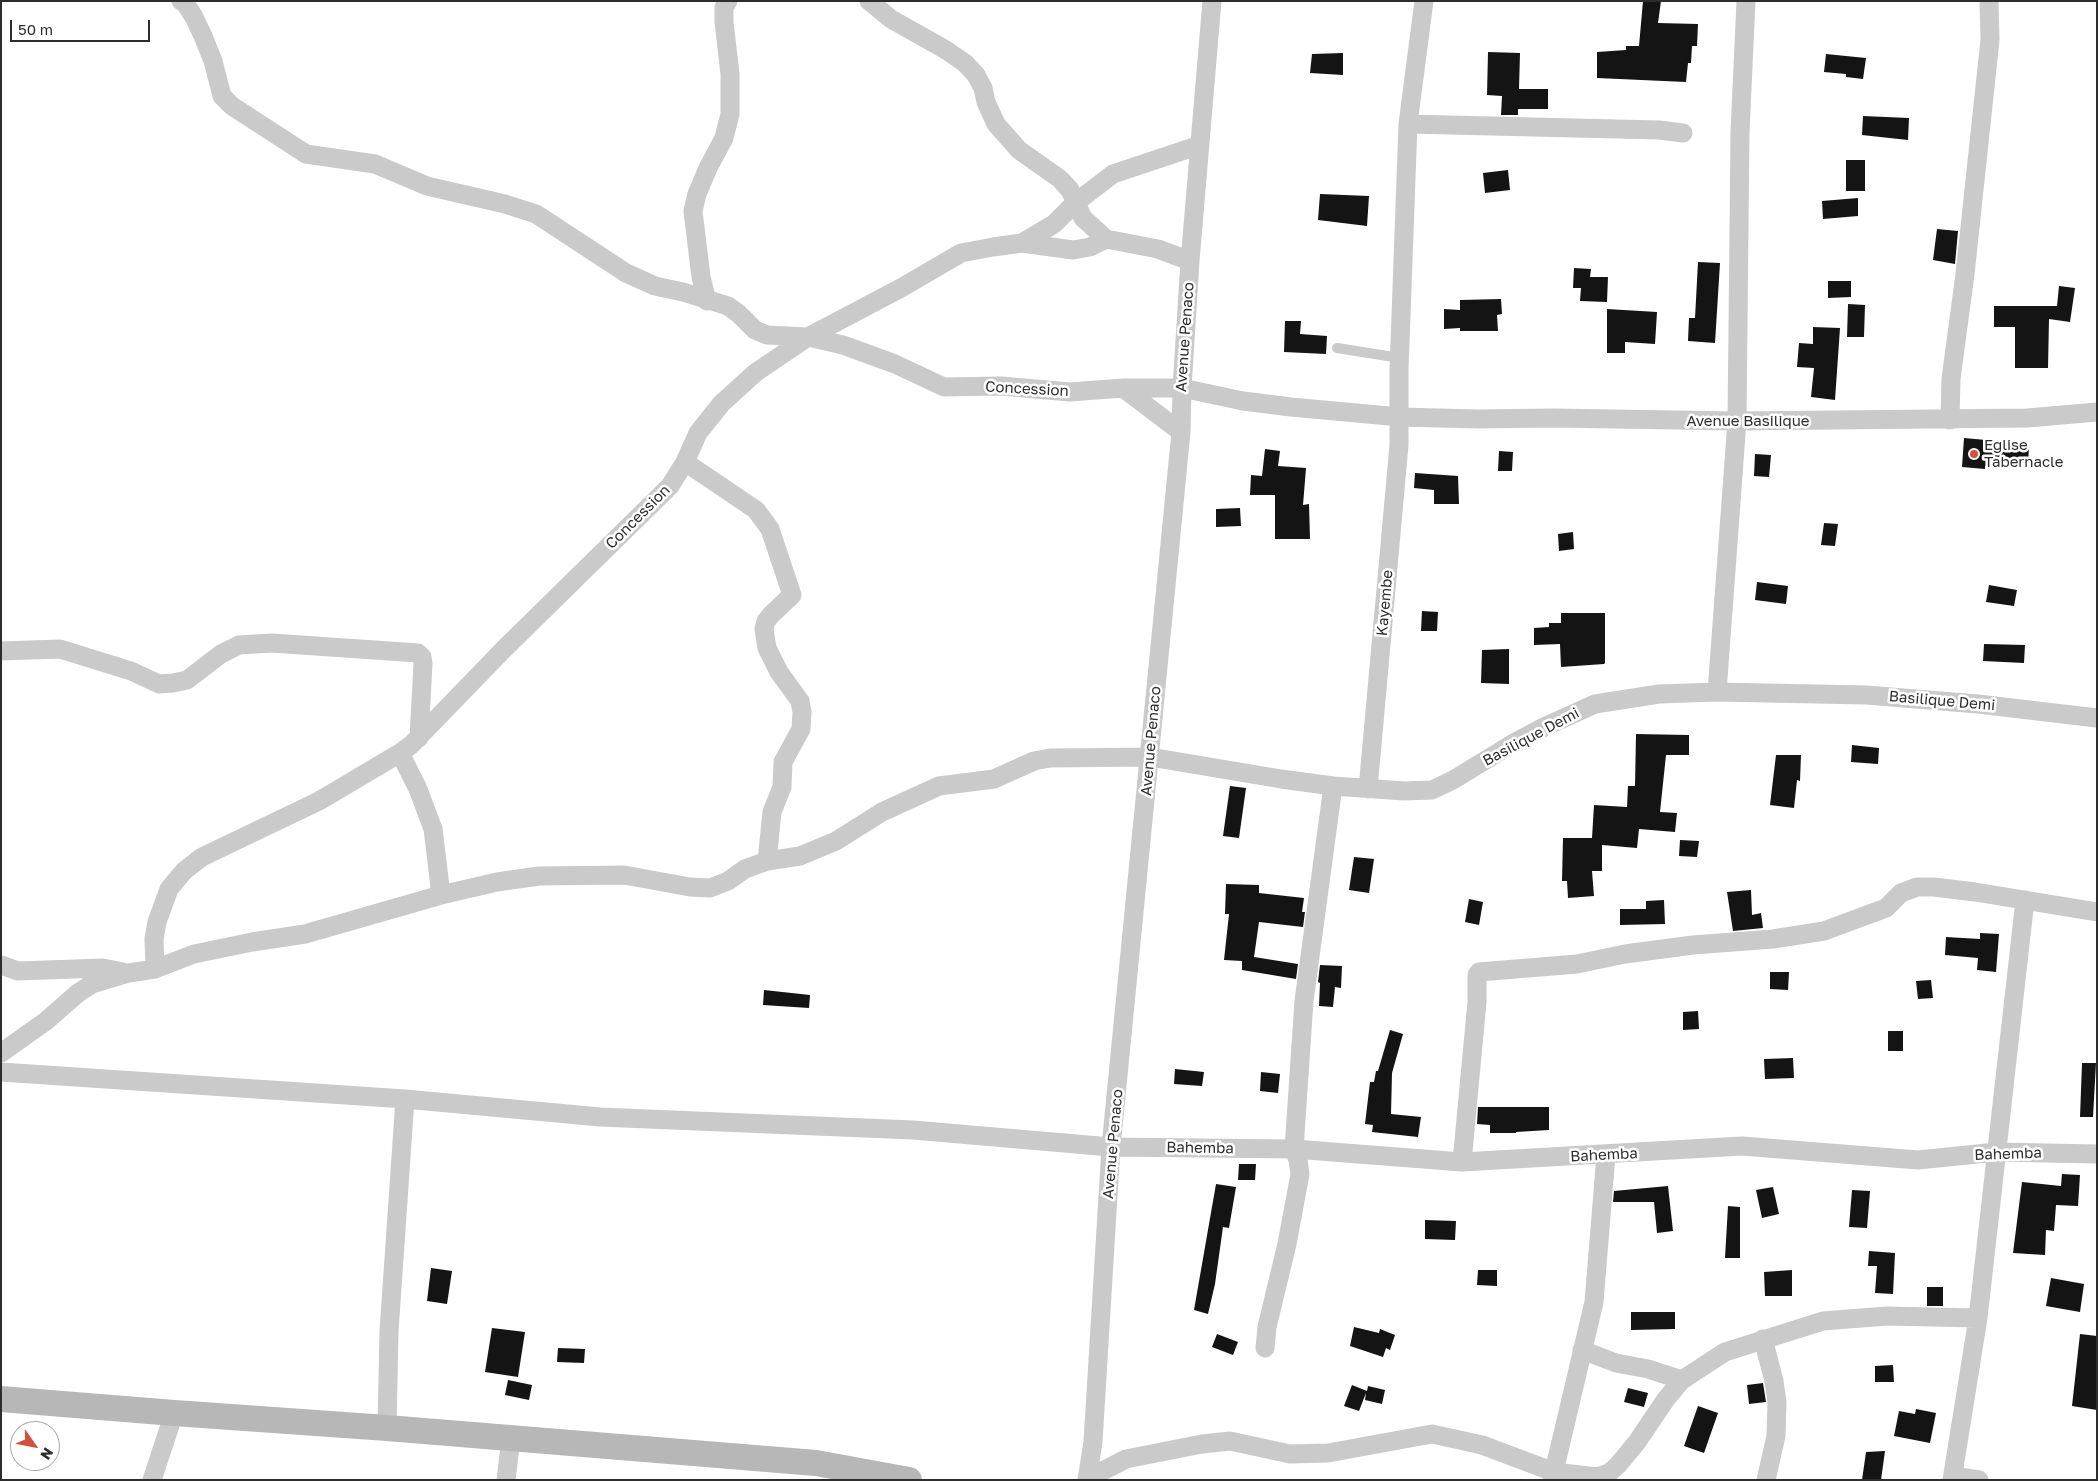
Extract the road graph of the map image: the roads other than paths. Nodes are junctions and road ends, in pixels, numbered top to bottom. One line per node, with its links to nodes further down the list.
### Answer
1 (181, 1): 15 (street)
2 (728, 1): 15 (street)
3 (868, 1): 11 (street)
4 (1212, 1): 10 (street, Avenue Penaco)
5 (1424, 1): 8 (street, Kayembe)
6 (1746, 1): 24 (street)
7 (1990, 1): 23 (street)
8 (1408, 124): 9 (street); 18 (street, Kayembe)
9 (1683, 132)
10 (1200, 145): 11 (street); 14 (street, Avenue Penaco)
11 (1075, 203): 12 (street); 13 (street)
12 (1106, 239): 13 (street); 14 (street)
13 (1022, 243): 16 (street)
14 (1190, 261): 20 (street, Avenue Penaco)
15 (707, 301): 16 (street)
16 (808, 337): 19 (street, Concession); 26 (street, Concession)
17 (1337, 348): 18 (lane)
18 (1400, 358): 22 (street, Kayembe)
19 (1123, 388): 20 (street, Concession); 25 (street)
20 (1182, 388): 22 (street, Avenue Basilique); 25 (street, Avenue Penaco)
21 (2097, 412): 23 (street, Avenue Basilique)
22 (1400, 416): 24 (street, Avenue Basilique); 34 (street, Kayembe)
23 (1950, 420): 24 (street, Avenue Basilique)
24 (1737, 421): 28 (street)
25 (1181, 432): 32 (street, Avenue Penaco)
26 (685, 462): 30 (street, Concession); 35 (street)
27 (1, 650): 30 (street)
28 (1718, 692): 29 (street, Basilique Demi); 34 (street, Basilique Demi)
29 (2097, 718)
30 (419, 738): 31 (street, Concession)
31 (400, 753): 36 (street); 40 (street, Concession)
32 (1150, 757): 33 (street, Basilique Demi); 35 (street, Basilique Demi); 45 (street, Avenue Penaco)
33 (1333, 786): 34 (street, Basilique Demi); 46 (street)
34 (1368, 789)
35 (767, 861): 36 (street, Basilique Demi)
36 (441, 895): 40 (street, Basilique Demi)
37 (2025, 900): 38 (street); 47 (street); 50 (street)
38 (2097, 912)
39 (1, 965): 41 (street)
40 (155, 969): 41 (street, Basilique Demi)
41 (129, 973): 42 (street)
42 (1, 1053)
43 (1, 1072): 44 (street, Bahemba)
44 (405, 1099): 45 (street, Bahemba); 58 (street)
45 (1111, 1146): 46 (street, Bahemba); 65 (street, Avenue Penaco)
46 (1294, 1149): 50 (street, Bahemba); 53 (street)
47 (1997, 1152): 48 (street, Bahemba); 49 (street, Bahemba); 51 (street)
48 (2097, 1154)
49 (1606, 1155): 50 (street, Bahemba); 54 (street)
50 (1462, 1162)
51 (1978, 1318): 52 (street); 61 (street)
52 (1763, 1339): 55 (street); 66 (street)
53 (1265, 1348)
54 (1582, 1350): 55 (street); 60 (street)
55 (1682, 1380): 60 (street)
56 (1, 1399): 57 (main road)
57 (174, 1413): 58 (main road); 62 (street)
58 (388, 1428): 59 (main road)
59 (511, 1438): 63 (street); 64 (main road)
60 (1553, 1476): 65 (street)
61 (1952, 1478): 67 (street)
62 (152, 1480)
63 (506, 1480)
64 (909, 1480)
65 (1087, 1480)
66 (1766, 1480)
67 (1979, 1480)

